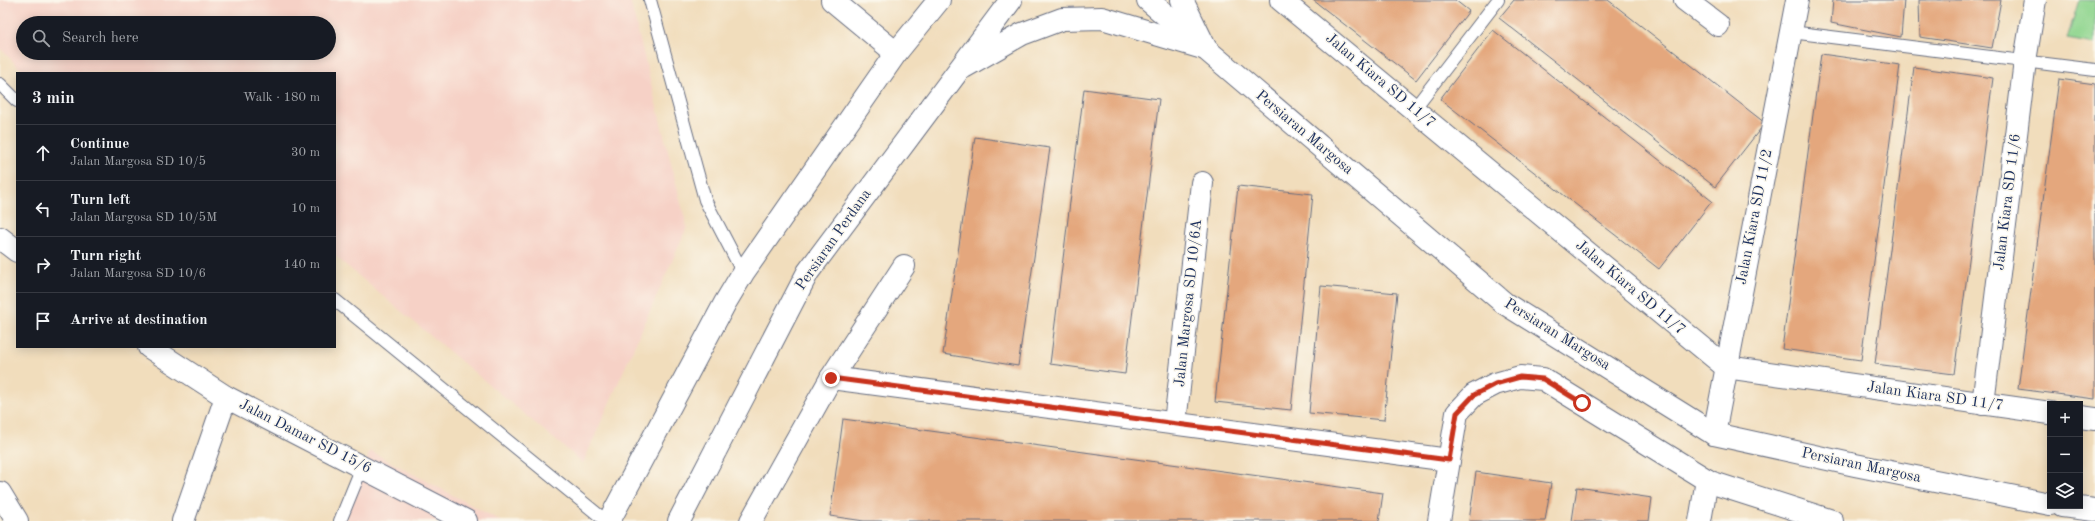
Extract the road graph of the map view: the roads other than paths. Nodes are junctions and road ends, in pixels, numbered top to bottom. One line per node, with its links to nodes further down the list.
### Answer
1 (650, 0): 28 (lane)
2 (832, 0): 17 (street)
3 (939, 0): 13 (street)
4 (949, 0): 13 (street)
5 (1011, 0): 20 (street, Persiaran Perdana)
6 (1148, 0): 16 (street, Persiaran Margosa)
7 (1182, 0): 16 (street)
8 (1282, 0): 23 (street, Jalan Kiara SD 11/7)
9 (1498, 0): 23 (lane)
10 (1685, 0): 14 (street)
11 (1797, 0): 15 (street, Jalan Kiara SD 11/2)
12 (2035, 0): 18 (street, Jalan Kiara SD 11/6)
13 (920, 25): 17 (street)
14 (1718, 25)
15 (1791, 32): 18 (lane); 31 (street, Jalan Kiara SD 11/2)
16 (1206, 49): 20 (street); 39 (street, Persiaran Margosa)
17 (896, 53): 28 (street)
18 (2024, 61): 19 (lane); 34 (street, Jalan Kiara SD 11/6)
19 (2095, 70)
20 (956, 71): 52 (street, Persiaran Perdana)
21 (0, 84): 22 (lane)
22 (16, 101)
23 (1414, 109): 31 (street, Jalan Kiara SD 11/7)
24 (1202, 183): 38 (street, Jalan Margosa SD 10/6A)
25 (0, 238): 26 (street)
26 (16, 250)
27 (904, 266): 32 (street)
28 (743, 273): 51 (street)
29 (336, 301): 51 (lane)
30 (150, 348): 33 (street, Jalan Damar SD 15/6)
31 (1726, 367): 34 (street, Jalan Kiara SD 11/7); 39 (street, Jalan Kiara SD 11/2)
32 (831, 378): 38 (street); 53 (street)
33 (226, 397): 41 (street, Jalan Damar SD 15/6); 48 (street)
34 (1983, 404): 35 (street, Jalan Kiara SD 11/7)
35 (2047, 413)
36 (2083, 417): 37 (street)
37 (2095, 419)
38 (1176, 424): 40 (street)
39 (1714, 434): 44 (street, Persiaran Margosa)
40 (1449, 460): 42 (street); 54 (street)
41 (362, 467): 49 (lane); 50 (street, Jalan Damar SD 15/6)
42 (1707, 480): 55 (street); 56 (street)
43 (0, 493): 47 (street)
44 (2047, 503)
45 (2083, 509): 46 (street)
46 (2095, 510)
47 (17, 521)
48 (183, 521)
49 (340, 521)
50 (466, 521)
51 (608, 521)
52 (679, 521)
53 (751, 521)
54 (1439, 521)
55 (1700, 521)
56 (1832, 521)

